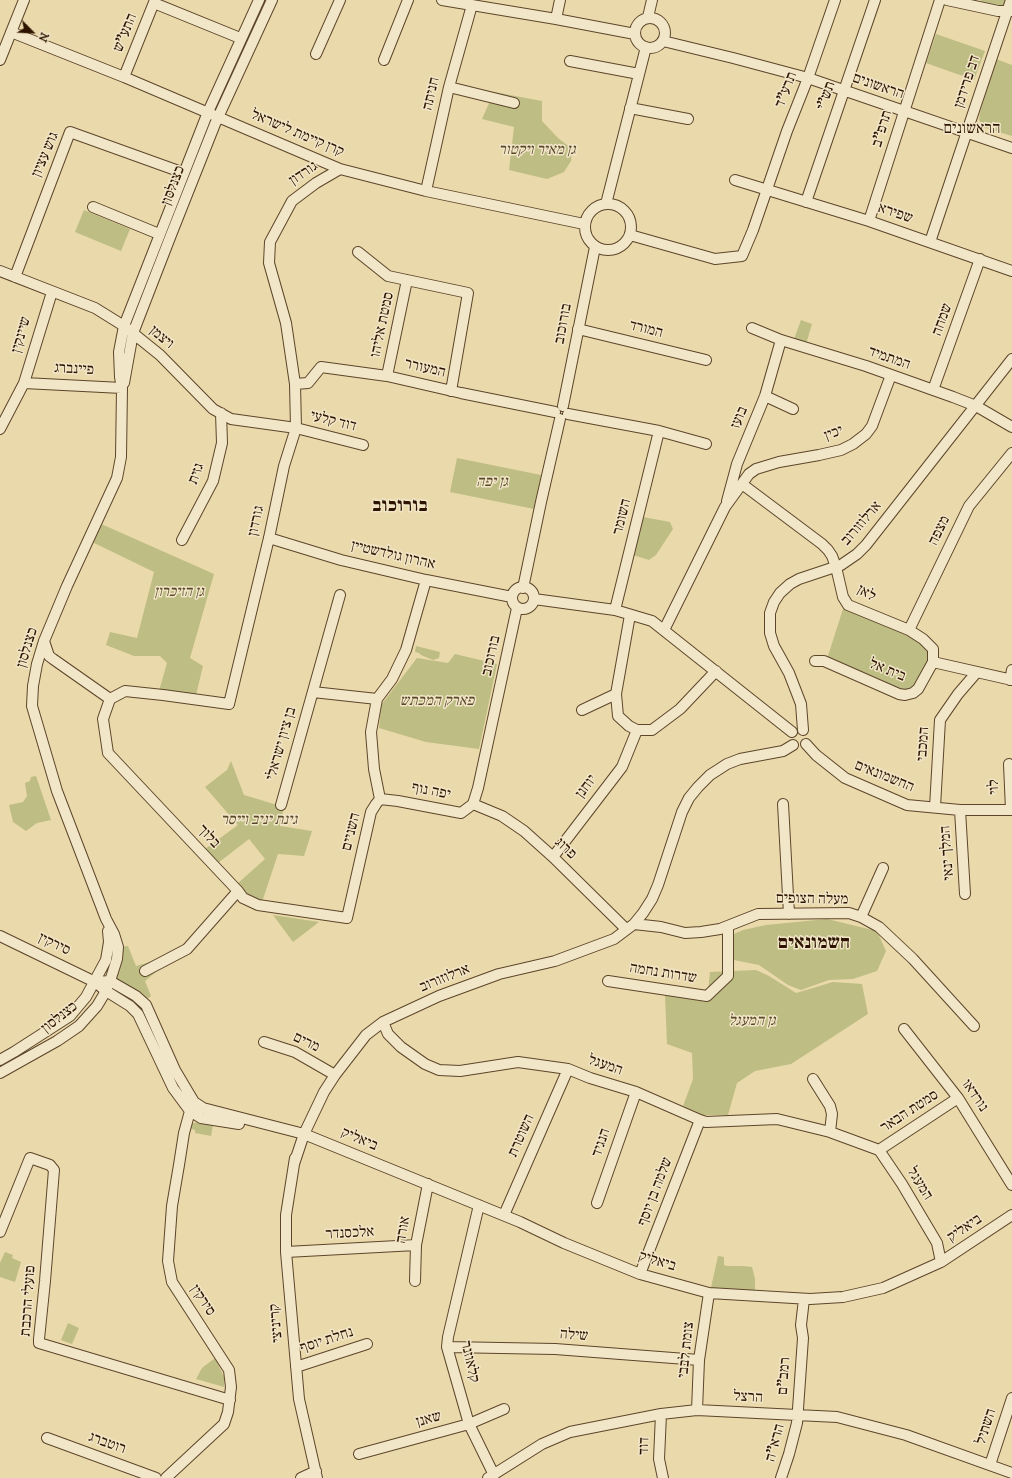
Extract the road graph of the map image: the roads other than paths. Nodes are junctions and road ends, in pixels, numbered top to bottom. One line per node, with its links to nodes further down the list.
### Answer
1 (24, 0): 20 (street)
2 (259, 0): 22 (street, כצנלסון)
3 (272, 0): 38 (street, כצנלסון)
4 (340, 0): 25 (street)
5 (408, 0): 27 (street)
6 (442, 0): 15 (street)
7 (560, 0): 19 (street)
8 (652, 0): 18 (street)
9 (835, 0): 31 (street, תרע"ד)
10 (875, 0): 33 (street, תש"י)
11 (940, 0): 37 (street, תרפ"ב)
12 (947, 0): 17 (street)
13 (1011, 0): 17 (street, דב פרידמן)
14 (155, 1): 22 (street); 30 (street, התע"ש)
15 (455, 1): 16 (street)
16 (472, 5): 19 (street); 32 (street, חניתה)
17 (1010, 11): 40 (street, דב פרידמן)
18 (648, 17): 21 (street); 23 (street)
19 (556, 19): 21 (street)
20 (11, 32): 26 (street); 30 (street, קרן קיימת לישראל)
21 (635, 34): 24 (street)
22 (240, 38): 36 (street, כצנלסון)
23 (663, 41): 24 (street); 31 (street, הראשונים)
24 (646, 47): 29 (street)
25 (316, 54)
26 (0, 60)
27 (384, 60)
28 (570, 61): 29 (street)
29 (639, 74): 35 (street)
30 (124, 77): 36 (street, קרן קיימת לישראל)
31 (808, 78): 33 (street, הראשונים); 45 (street, תרע"ד)
32 (449, 87): 34 (street); 46 (street, חניתה)
33 (844, 92): 37 (street, הראשונים); 47 (street, תש"י)
34 (514, 103)
35 (630, 108): 39 (street); 48 (street)
36 (208, 112): 38 (street, קרן קיימת לישראל); 43 (street, כצנלסון)
37 (904, 112): 40 (street, הראשונים); 50 (street, תרפ"ב)
38 (218, 116): 42 (street, קרן קיימת לישראל); 68 (street, כצנלסון)
39 (688, 120)
40 (967, 134): 41 (street, הראשונים); 54 (street, דב פרידמן)
41 (1012, 148)
42 (340, 169): 46 (street, קרן קיימת לישראל); 75 (street, גורדון)
43 (184, 173): 52 (street, כצנלסון); 60 (street, גוש עציון)
44 (735, 180): 45 (street, שפירא)
45 (766, 190): 47 (street, שפירא); 53 (street)
46 (426, 191): 51 (street, קרן קיימת לישראל)
47 (806, 202): 50 (street, שפירא)
48 (606, 204): 51 (street); 53 (street)
49 (93, 207): 52 (street)
50 (869, 221): 54 (street, שפירא)
51 (584, 224): 55 (street)
52 (160, 234): 65 (street, כצנלסון)
53 (630, 235): 55 (street)
54 (930, 242): 57 (street, שפירא)
55 (595, 247): 67 (street, בורוכוב)
56 (358, 252): 61 (street)
57 (980, 259): 59 (street, שפירא); 77 (street, שמחה)
58 (0, 271): 60 (street, ויצמן)
59 (1012, 271)
60 (15, 277): 62 (street, ויצמן)
61 (407, 280): 73 (street, סמטת אליהו); 78 (street)
62 (52, 292): 63 (street, ויצמן); 64 (street, שיינקין)
63 (64, 296): 64 (street); 65 (street, ויצמן)
64 (47, 305): 74 (street, שיינקין)
65 (124, 326): 68 (street, ויצמן); 76 (street, כצנלסון)
66 (752, 328): 69 (street, המתמיד)
67 (578, 329): 70 (street, המורד); 84 (street, בורוכוב)
68 (133, 333): 76 (street, כצנלסון); 83 (street, ויצמן)
69 (781, 340): 72 (street, המתמיד); 79 (street, בועז)
70 (706, 360)
71 (1010, 362): 81 (street, ארלוזורוב)
72 (891, 375): 77 (street, המתמיד); 95 (street, יכין)
73 (387, 376): 75 (street, המעורר); 78 (street, המעורר)
74 (24, 383): 76 (street, פיינברג); 85 (street, שיינקין)
75 (296, 384): 88 (street, גורדון)
76 (122, 388): 111 (street, כצנלסון)
77 (933, 390): 80 (street, המתמיד)
78 (451, 391): 84 (street, המעורר)
79 (765, 396): 82 (street); 94 (street, בועז)
80 (953, 397): 81 (street, המתמיד); 86 (street)
81 (976, 406): 86 (street, ארלוזורוב); 87 (street, המתמיד)
82 (793, 409)
83 (221, 413): 88 (street, ויצמן); 99 (street, גזית)
84 (562, 413): 90 (street, המעורר); 102 (street, בורוכוב)
85 (3, 416): 89 (street, שיינקין)
86 (966, 418): 100 (street, ארלוזורוב)
87 (1012, 427)
88 (296, 428): 92 (street, דוד קלעי); 98 (street, גורדון)
89 (0, 429)
90 (659, 431): 91 (street, המעורר); 107 (street, השומר)
91 (706, 444)
92 (363, 445)
93 (1012, 454): 110 (street, מצפה)
94 (737, 464): 95 (street); 97 (street, בועז)
95 (749, 474): 96 (street)
96 (742, 484): 97 (street, בועז); 100 (street, לאן)
97 (725, 507): 109 (street, בועז)
98 (270, 538): 101 (street, אהרון גולדשטיין); 121 (street, גורדון)
99 (182, 540)
100 (836, 567): 110 (street, לאן); 125 (street, ארלוזורוב)
101 (426, 580): 104 (street, אהרון גולדשטיין); 122 (street, השניים)
102 (523, 588): 104 (street); 105 (street)
103 (340, 595): 119 (street, בן ציון ישראלי)
104 (512, 597): 106 (street)
105 (534, 599): 106 (street); 107 (street)
106 (517, 608): 131 (street, בורוכוב)
107 (615, 610): 108 (street)
108 (630, 614): 109 (street); 120 (street)
109 (664, 630): 116 (street)
110 (909, 630): 113 (street, לאן)
111 (44, 641): 114 (street); 115 (street, כצנלסון)
112 (815, 661): 113 (street, בית אל)
113 (933, 662): 117 (street)
114 (58, 663): 115 (street); 121 (street)
115 (37, 664): 143 (street, כצנלסון)
116 (716, 671): 124 (street); 126 (street)
117 (977, 672): 118 (street); 134 (street, המכבי)
118 (1011, 677)
119 (313, 692): 122 (street, בן ציון ישראלי); 133 (street, בן ציון ישראלי)
120 (616, 694): 123 (street); 124 (street)
121 (110, 699): 139 (street, בלוך)
122 (377, 699): 130 (street, השניים)
123 (582, 710)
124 (637, 730): 137 (street, יוחנן)
125 (803, 730): 126 (street); 127 (street)
126 (792, 732): 128 (street)
127 (806, 744): 128 (street); 134 (street, החשמונאים)
128 (793, 745): 145 (street, ארלוזורוב)
129 (1009, 764): 136 (street, לוי)
130 (380, 799): 131 (street, יפה נוף); 139 (street, השניים)
131 (473, 804): 137 (street, פרוג)
132 (783, 804): 141 (street)
133 (281, 805)
134 (935, 807): 135 (street, החשמונאים)
135 (960, 810): 136 (street, החשמונאים); 140 (street, המלך ינאי)
136 (1011, 810)
137 (553, 857): 145 (street, פרוג)
138 (883, 868): 142 (street)
139 (238, 891): 147 (street)
140 (965, 894)
141 (789, 914): 142 (street, מעלה הצופים); 144 (street, מעלה הצופים)
142 (861, 917): 153 (street, מעלה הצופים)
143 (106, 919): 148 (street, כצנלסון); 150 (street, כצנלסון)
144 (728, 926): 145 (street, מעלה הצופים); 149 (street, שדרות נחמה)
145 (630, 927): 152 (street, ארלוזורוב)
146 (0, 936): 150 (street, סירקין)
147 (145, 970)
148 (110, 981): 150 (street, סירקין); 151 (street, כצנלסון); 163 (street)
149 (608, 981)
150 (95, 982): 151 (street, סירקין); 156 (street, כצנלסון)
151 (106, 991): 158 (street, כצנלסון); 164 (street, סירקין)
152 (383, 1022): 157 (street, המעגל); 159 (street, ארלוזורוב)
153 (974, 1026)
154 (904, 1030): 162 (street, נורדאו)
155 (264, 1042): 159 (street, מרים)
156 (0, 1060)
157 (568, 1069): 161 (street, המעגל); 175 (street, השוטרת)
158 (0, 1073)
159 (333, 1077): 169 (street, ארלוזורוב)
160 (813, 1079): 167 (street)
161 (636, 1092): 166 (street, המעגל); 173 (street, הנגיד)
162 (958, 1098): 170 (street, סמטת הבאר); 172 (street, נורדאו)
163 (194, 1102): 164 (street, סירקין); 169 (street, ביאליק)
164 (190, 1111): 165 (street, ביאליק); 168 (street, סירקין)
165 (201, 1118): 168 (street); 169 (street, ביאליק)
166 (700, 1120): 167 (street, המעגל); 181 (street, שלמה בן יוסף)
167 (830, 1132): 170 (street, המעגל)
168 (184, 1133): 190 (street, סירקין)
169 (301, 1133): 171 (street, ביאליק); 179 (street, קריניצי)
170 (879, 1150): 180 (street, המעגל)
171 (428, 1184): 174 (street, ביאליק); 178 (street, אורה)
172 (1012, 1185)
173 (597, 1203)
174 (479, 1205): 175 (street, ביאליק); 186 (street, קלאוזנר)
175 (504, 1215): 181 (street, ביאליק)
176 (1012, 1215): 180 (street, ביאליק)
177 (0, 1232): 190 (street, פועלי הרכבת)
178 (416, 1245): 179 (street, אלכסנדר); 182 (street, אורה)
179 (286, 1252): 188 (street, קריניצי)
180 (941, 1262): 184 (street, ביאליק)
181 (640, 1274): 183 (street, ביאליק)
182 (415, 1281)
183 (709, 1293): 184 (street, ביאליק); 187 (street, צומת לבבי)
184 (807, 1299): 194 (street, רמב"ם)
185 (367, 1344): 188 (street, נחלת יוסף)
186 (447, 1347): 187 (street, שילה); 196 (street, קלאוזנר)
187 (699, 1360): 192 (street, צומת לבבי)
188 (296, 1367): 202 (street, קריניצי)
189 (1012, 1398): 200 (street, השתיל)
190 (230, 1400): 205 (street, סירקין)
191 (504, 1409): 196 (street, שאנן)
192 (697, 1410): 193 (street, הרצל); 194 (street, הרצל)
193 (661, 1414): 203 (street, הרצל); 207 (street, דוד)
194 (797, 1415): 195 (street, הרצל); 197 (street, הרא"ה)
195 (809, 1416): 197 (street); 200 (street, הרצל)
196 (469, 1424): 199 (street, שאנן); 203 (street, קלאוזנר)
197 (796, 1429): 208 (street, הרא"ה)
198 (47, 1438): 204 (street, רוטברג)
199 (359, 1454)
200 (990, 1465): 201 (street, הרצל)
201 (1012, 1473)
202 (317, 1474): 206 (street)
203 (491, 1476)
204 (156, 1478)
205 (166, 1478)
206 (301, 1478)
207 (662, 1478)
208 (782, 1478)

